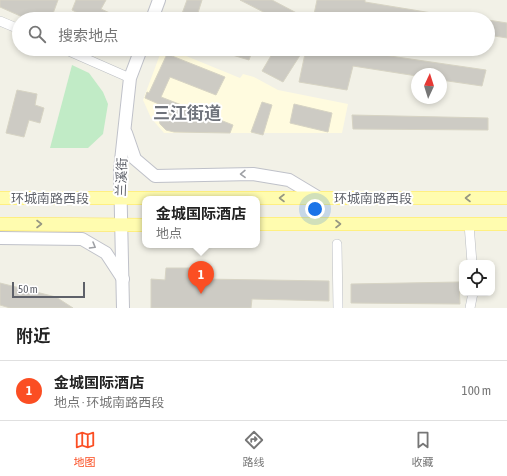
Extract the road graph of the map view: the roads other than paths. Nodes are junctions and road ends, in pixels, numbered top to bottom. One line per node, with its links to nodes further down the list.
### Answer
1 (159, 0): 2 (main road)
2 (155, 12)
3 (0, 21): 4 (street)
4 (12, 26)
5 (80, 56): 7 (street)
6 (138, 56): 7 (main road, 兰溪街)
7 (130, 78): 8 (main road, 兰溪街)
8 (124, 128): 9 (main road, 兰溪街); 13 (main road, one-way to 8)
9 (120, 197): 10 (main road, 环城南路西段, one-way to 9); 11 (main road, 环城南路西段); 19 (main road, 兰溪街)
10 (142, 197)
11 (0, 198)
12 (260, 198): 13 (main road, 环城南路西段, one-way to 12)
13 (319, 198): 14 (main road, 环城南路西段, one-way to 13)
14 (507, 198)
15 (0, 224): 19 (main road, 环城南路西段, one-way to 19)
16 (260, 224): 17 (main road, 环城南路西段, one-way to 17)
17 (469, 224): 18 (main road, 环城南路西段); 23 (street)
18 (507, 224)
19 (122, 225): 20 (main road, 环城南路西段); 24 (main road, 兰溪街)
20 (142, 225)
21 (0, 238): 24 (main road, one-way to 24)
22 (337, 244): 27 (street)
23 (472, 260)
24 (123, 280): 26 (main road, 兰溪街)
25 (472, 296): 28 (street)
26 (123, 308)
27 (338, 308)
28 (470, 308)

